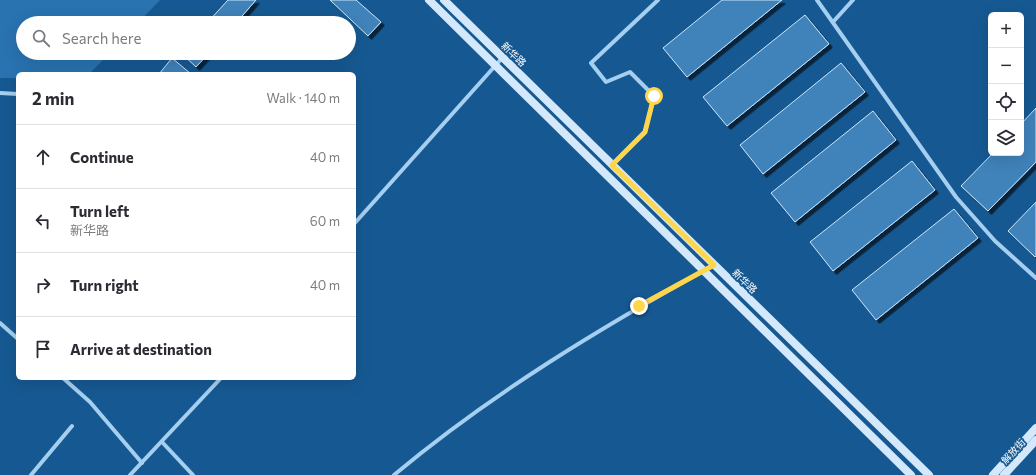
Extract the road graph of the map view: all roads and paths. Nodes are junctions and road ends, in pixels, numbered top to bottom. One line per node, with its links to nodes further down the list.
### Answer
1 (429, 0): 8 (main road)
2 (444, 0): 7 (main road, 新华路)
3 (658, 0): 11 (street)
4 (817, 0): 6 (street)
5 (853, 0): 6 (street)
6 (833, 22): 15 (street)
7 (503, 57): 8 (street); 11 (main road, 新华路)
8 (495, 66): 12 (street); 14 (main road)
9 (0, 93): 10 (street)
10 (16, 94)
11 (612, 165): 13 (main road, 新华路)
12 (356, 222)
13 (714, 265): 14 (street); 30 (main road, 新华路)
14 (703, 271): 28 (street); 29 (main road)
15 (1036, 278)
16 (0, 323): 17 (street)
17 (16, 336)
18 (65, 380): 24 (street)
19 (219, 380): 23 (street)
20 (72, 426): 25 (street)
21 (1036, 428): 31 (main road)
22 (1036, 440): 32 (main road, 解放街)
23 (162, 442): 24 (street); 27 (street)
24 (142, 463): 26 (street)
25 (30, 475)
26 (130, 475)
27 (193, 475)
28 (394, 475)
29 (911, 475)
30 (929, 475)
31 (993, 475)
32 (1004, 475)

